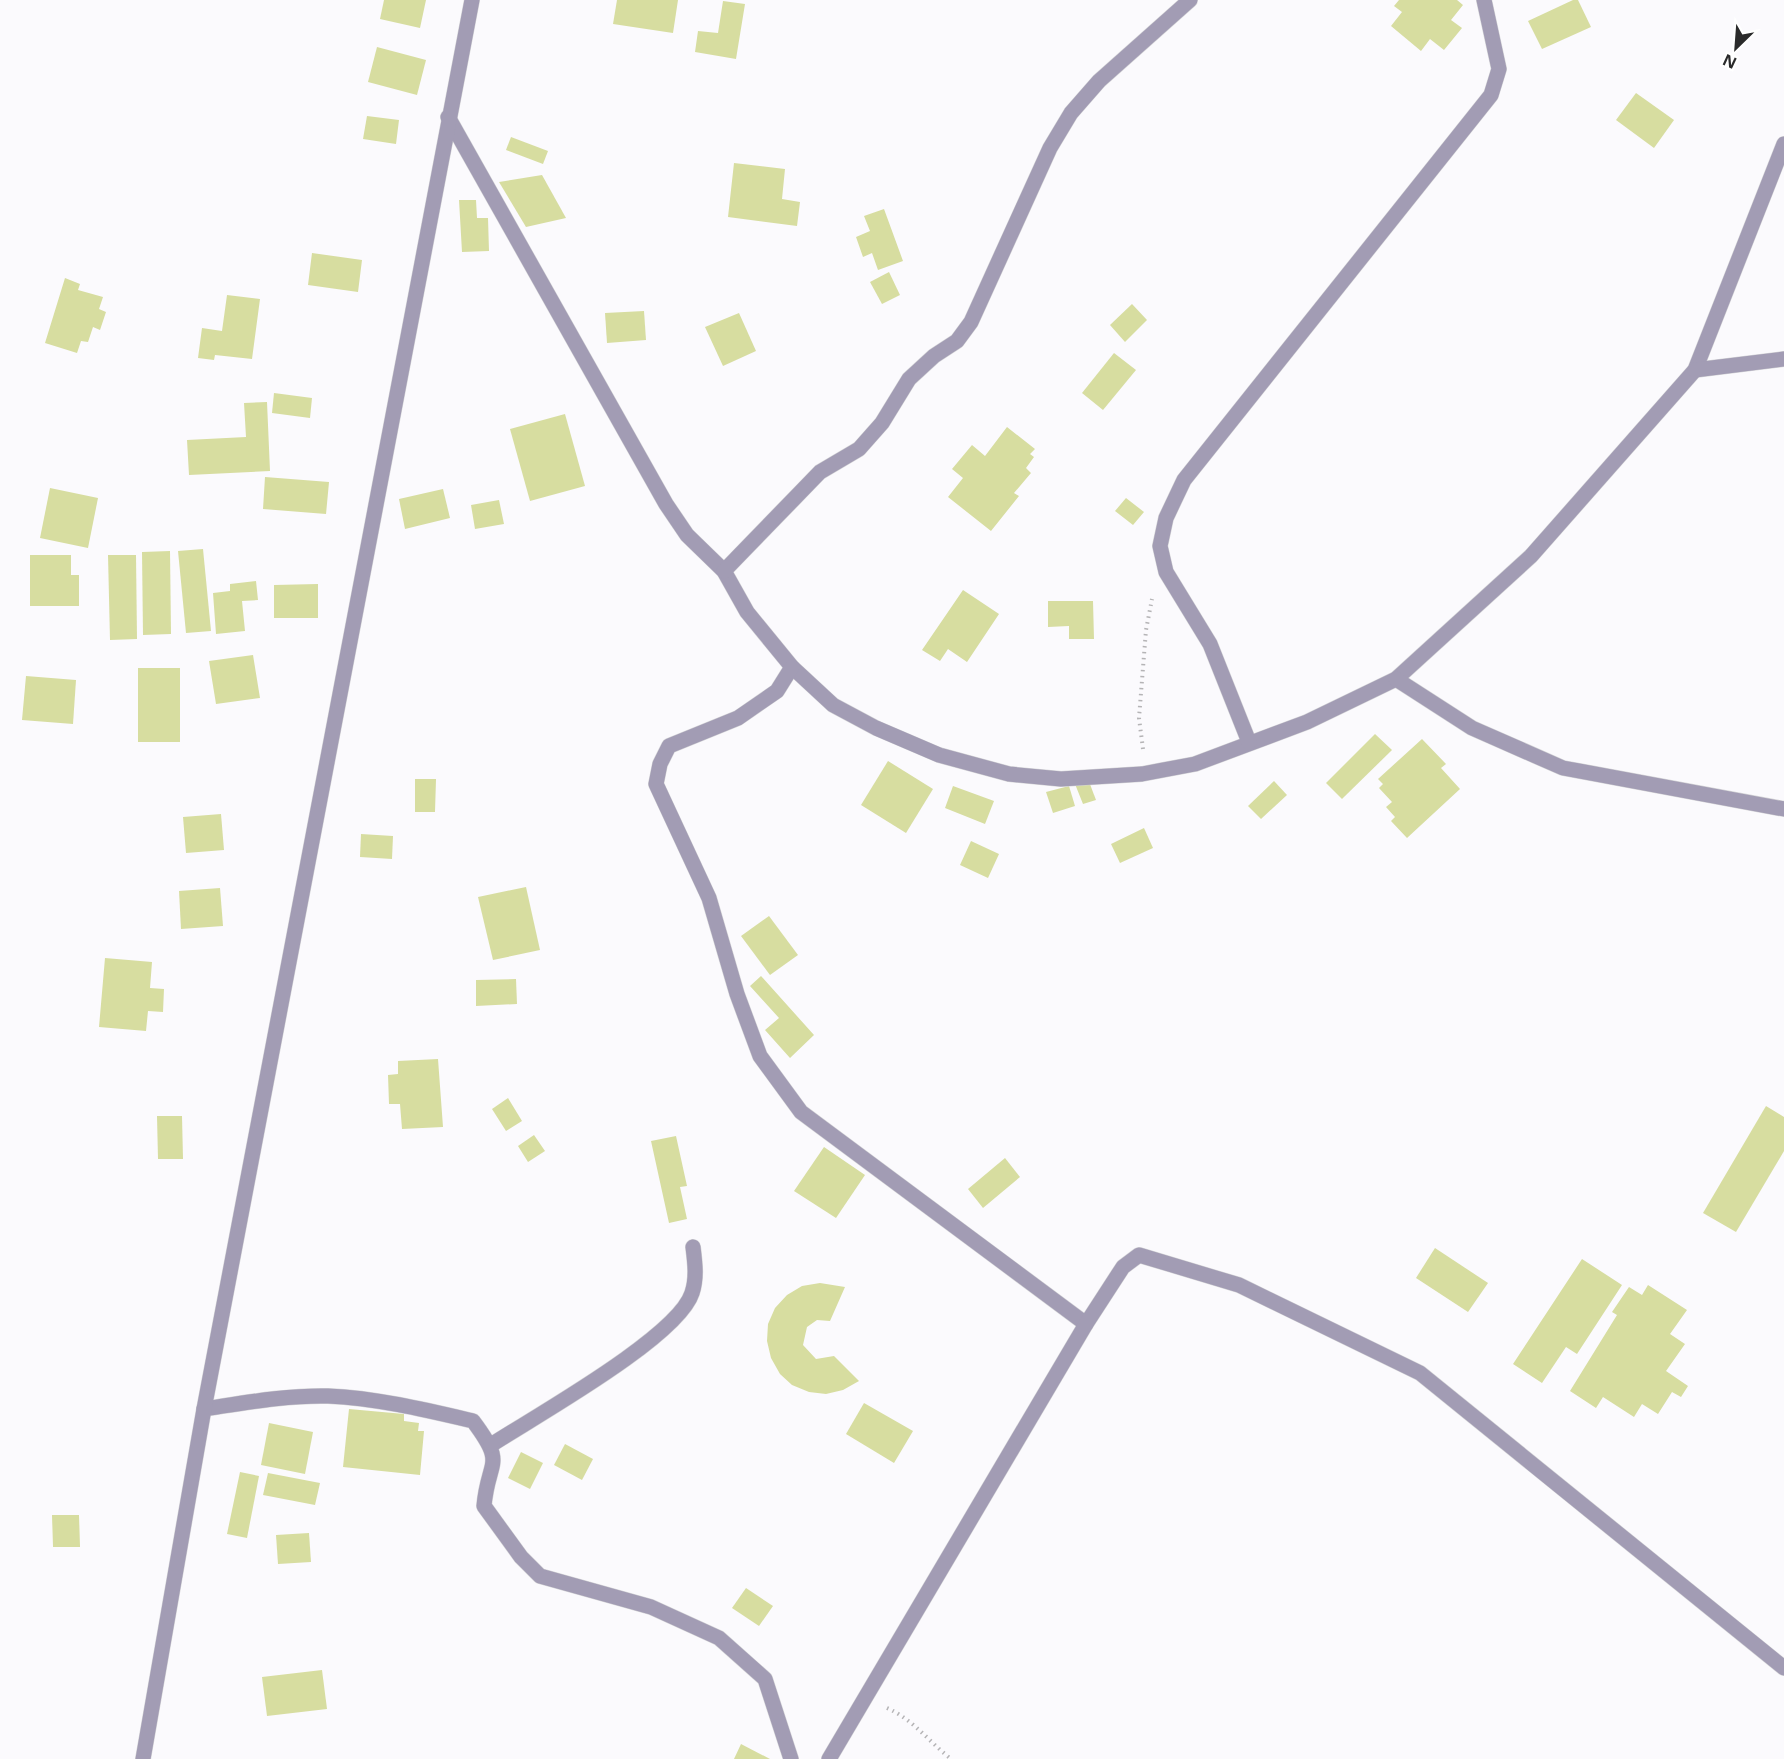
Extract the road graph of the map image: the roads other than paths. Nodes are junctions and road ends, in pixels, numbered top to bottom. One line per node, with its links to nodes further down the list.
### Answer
1 (472, 0): 4 (street)
2 (1190, 0): 8 (street)
3 (1484, 0): 11 (street)
4 (448, 117): 8 (street); 15 (street)
5 (1784, 144): 7 (street)
6 (1784, 359): 7 (street)
7 (1695, 370): 10 (street)
8 (724, 571): 9 (street)
9 (792, 667): 11 (street); 14 (street)
10 (1396, 679): 11 (street); 12 (street)
11 (1250, 742)
12 (1784, 809)
13 (693, 1247): 16 (street)
14 (1086, 1324): 17 (street); 20 (street)
15 (204, 1409): 16 (street); 18 (street)
16 (492, 1445): 19 (street)
17 (1784, 1668)
18 (142, 1759)
19 (791, 1759)
20 (829, 1759)

